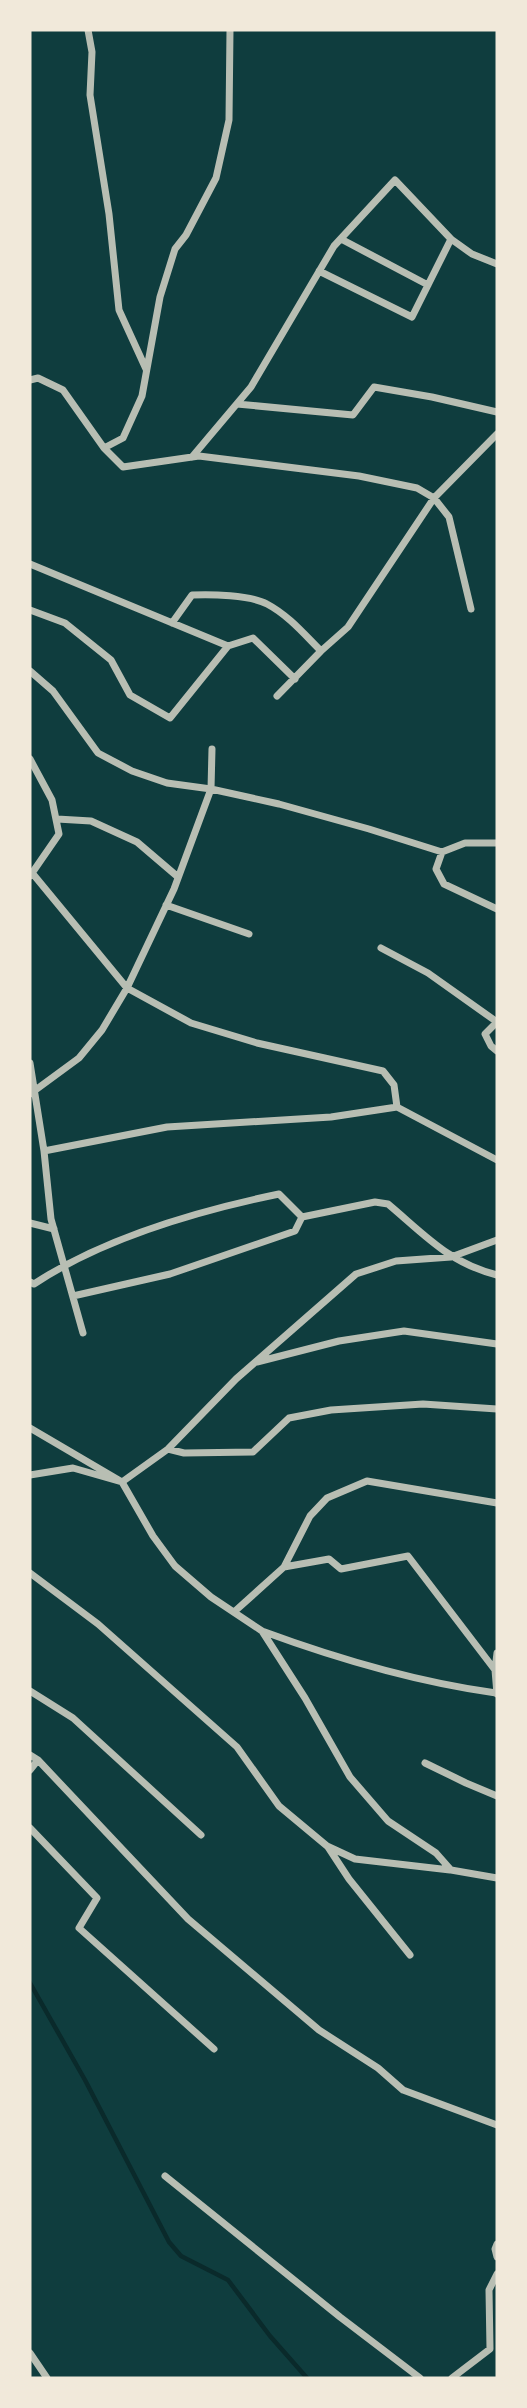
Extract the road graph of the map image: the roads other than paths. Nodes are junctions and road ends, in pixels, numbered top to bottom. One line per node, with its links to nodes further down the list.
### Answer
1 (88, 30): 8 (street)
2 (230, 30): 8 (street)
3 (341, 239): 4 (street); 6 (street); 7 (street)
4 (451, 239): 5 (street); 7 (street)
5 (497, 264)
6 (319, 271): 7 (street); 10 (street)
7 (428, 285)
8 (146, 370): 13 (street)
9 (30, 380): 13 (street)
10 (237, 404): 11 (street); 14 (street)
11 (497, 411)
12 (497, 434): 15 (street)
13 (104, 448): 14 (street)
14 (192, 457): 15 (street)
15 (434, 498): 17 (street); 21 (street)
16 (30, 564): 19 (street)
17 (471, 609)
18 (30, 610): 20 (street)
19 (172, 623): 20 (street); 21 (street)
20 (228, 646): 23 (street)
21 (321, 651): 23 (street)
22 (30, 671): 27 (street)
23 (295, 679): 24 (street)
24 (276, 696)
25 (212, 749): 27 (street)
26 (30, 760): 28 (street)
27 (211, 789): 30 (street); 32 (street)
28 (57, 818): 31 (street); 32 (street)
29 (497, 843): 30 (street)
30 (442, 852): 34 (street)
31 (32, 875): 37 (street)
32 (178, 877): 33 (street)
33 (166, 905): 35 (street); 37 (street)
34 (497, 909)
35 (249, 934)
36 (381, 948): 38 (street)
37 (127, 988): 41 (street); 42 (street)
38 (497, 1022): 39 (street)
39 (497, 1051)
40 (30, 1063): 41 (street)
41 (32, 1094): 43 (street)
42 (397, 1107): 43 (street); 44 (street)
43 (44, 1151): 47 (street)
44 (497, 1160)
45 (302, 1217): 49 (street); 50 (street); 53 (street)
46 (30, 1223): 47 (street)
47 (54, 1229): 50 (street)
48 (497, 1240): 49 (street)
49 (450, 1257): 51 (street); 56 (street)
50 (64, 1265): 52 (street); 53 (street)
51 (497, 1275)
52 (30, 1282)
53 (73, 1296): 54 (street)
54 (83, 1333)
55 (497, 1344): 56 (street)
56 (253, 1363): 59 (street)
57 (497, 1409): 59 (street)
58 (30, 1428): 61 (street)
59 (167, 1449): 61 (street)
60 (30, 1475): 61 (street)
61 (122, 1482): 65 (street)
62 (497, 1503): 63 (street)
63 (284, 1567): 65 (street); 68 (street)
64 (30, 1573): 78 (street)
65 (234, 1612): 66 (street)
66 (262, 1631): 70 (street); 79 (street)
67 (497, 1653): 68 (street)
68 (495, 1670): 70 (street)
69 (30, 1691): 77 (street)
70 (497, 1694)
71 (30, 1755): 72 (street)
72 (38, 1760): 74 (street); 83 (street)
73 (425, 1763): 75 (street)
74 (30, 1770)
75 (497, 1796)
76 (30, 1828): 82 (street)
77 (201, 1835)
78 (327, 1846): 79 (street); 81 (street)
79 (451, 1870): 80 (street)
80 (497, 1878)
81 (410, 1955)
82 (214, 2049)
83 (497, 2125)
84 (165, 2176): 91 (street)
85 (497, 2244): 86 (street)
86 (497, 2257)
87 (497, 2274): 88 (street)
88 (494, 2348): 92 (street)
89 (30, 2353): 90 (street)
90 (47, 2378)
91 (420, 2378)
92 (452, 2378)

